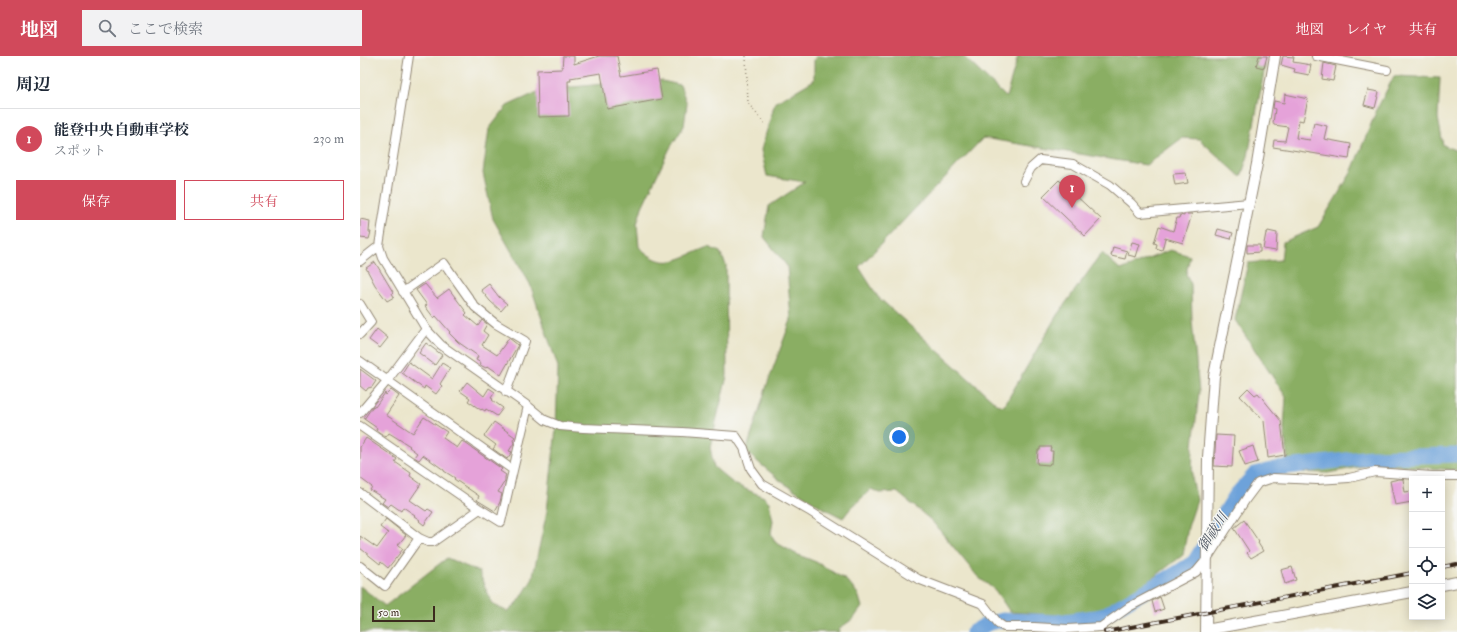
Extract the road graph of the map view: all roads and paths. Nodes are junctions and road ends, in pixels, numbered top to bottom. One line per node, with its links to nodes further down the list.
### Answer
1 (409, 56): 9 (street)
2 (746, 56): 6 (path)
3 (1275, 56): 8 (street)
4 (1316, 56): 5 (street)
5 (1388, 70)
6 (764, 123)
7 (1024, 181): 8 (street)
8 (1249, 203): 26 (street)
9 (379, 246): 10 (street); 11 (street)
10 (360, 261)
11 (403, 292): 13 (street); 17 (street)
12 (360, 304): 14 (street)
13 (426, 329): 16 (street); 17 (street)
14 (360, 334)
15 (360, 361): 16 (street)
16 (387, 381): 19 (street); 21 (street)
17 (506, 392): 18 (street)
18 (528, 406): 21 (street); 26 (street)
19 (360, 413)
20 (360, 426): 24 (street)
21 (513, 470): 24 (street)
22 (1457, 476): 26 (street)
23 (360, 493): 25 (street)
24 (480, 509): 25 (street)
25 (419, 538): 27 (street)
26 (1207, 559): 31 (street)
27 (360, 566)
28 (1457, 582): 29 (street)
29 (1445, 584)
30 (1409, 593): 31 (street)
31 (1206, 631)

